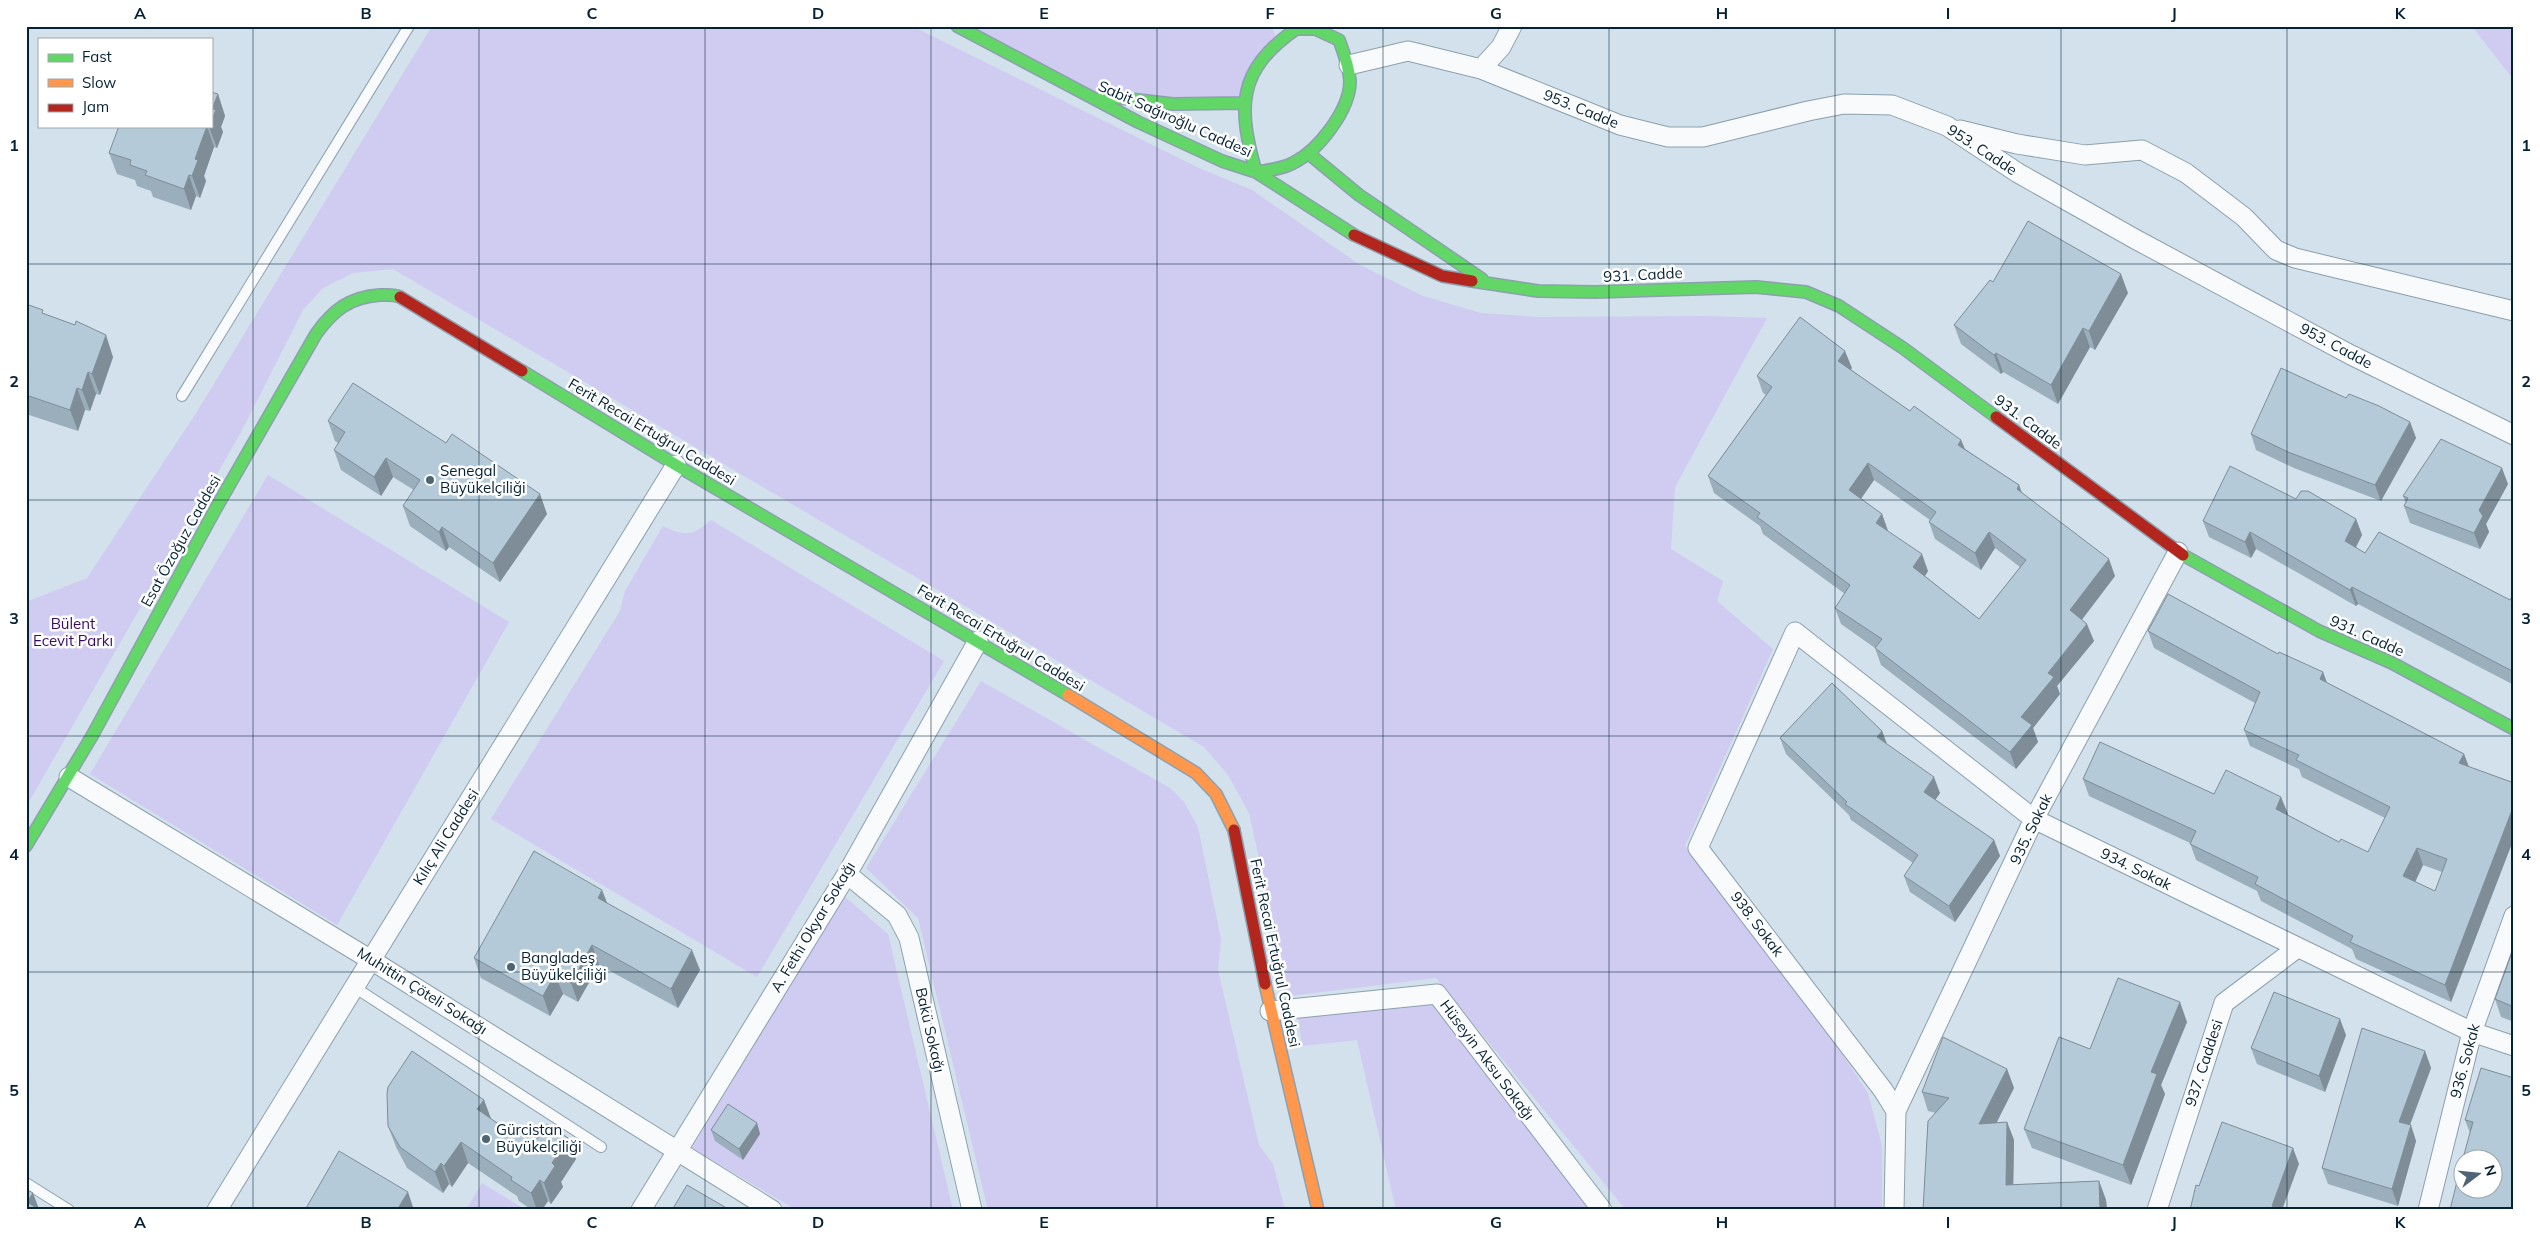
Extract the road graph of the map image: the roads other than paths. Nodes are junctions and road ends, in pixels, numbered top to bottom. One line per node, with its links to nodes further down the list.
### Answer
1 (408, 26): 15 (lane)
2 (957, 26): 7 (main road, Sabit Sağıroğlu Caddesi)
3 (1512, 26): 6 (street)
4 (1304, 28): 5 (main road); 8 (main road)
5 (1349, 65): 6 (street, 953. Cadde); 10 (main road)
6 (1481, 69): 9 (street, 953. Cadde)
7 (1082, 93): 8 (main road, Sabit Sağıroğlu Caddesi); 11 (main road, Sabit Sağıroğlu Caddesi)
8 (1244, 103): 11 (main road)
9 (1947, 126): 14 (street); 16 (street, 953. Cadde)
10 (1308, 153): 11 (main road); 12 (main road, 931. Cadde)
11 (1256, 172): 12 (main road, 931. Cadde)
12 (1487, 283): 18 (main road, 931. Cadde)
13 (397, 295): 17 (main road, Ferit Recai Ertuğrul Caddesi); 22 (main road, Esat Özoğuz Caddesi)
14 (2514, 311)
15 (182, 396)
16 (2514, 435)
17 (676, 465): 20 (main road, Ferit Recai Ertuğrul Caddesi); 28 (street, Kılıç Ali Caddesi)
18 (2178, 552): 21 (main road, 931. Cadde); 23 (street, 935. Sokak)
19 (1795, 632): 23 (street, 934. Sokak); 33 (street, 938. Sokak)
20 (978, 640): 25 (street, A. Fethi Okyar Sokağı); 30 (main road, Ferit Recai Ertuğrul Caddesi)
21 (2514, 729)
22 (69, 777): 24 (main road, Esat Özoğuz Caddesi); 28 (street, Muhittin Çöteli Sokağı)
23 (2034, 819): 27 (street, 934. Sokak); 33 (street, 935. Sokak)
24 (26, 846)
25 (847, 874): 35 (street, A. Fethi Okyar Sokağı); 41 (street, Bakü Sokağı)
26 (2514, 916): 31 (street, 936. Sokak)
27 (2297, 948): 31 (street, 934. Sokak); 45 (street, 937. Caddesi)
28 (371, 960): 29 (street, Kılıç Ali Caddesi); 35 (street, Muhittin Çöteli Sokağı)
29 (354, 987): 34 (lane); 38 (street, Kılıç Ali Caddesi)
30 (1270, 1011): 42 (main road, Ferit Recai Ertuğrul Caddesi); 43 (street, Hüseyin Aksu Sokağı)
31 (2472, 1032): 32 (street, 934. Sokak); 46 (street, 936. Sokak)
32 (2514, 1046)
33 (1896, 1111): 44 (street)
34 (601, 1147)
35 (677, 1150): 39 (street, A. Fethi Okyar Sokağı); 40 (street, Muhittin Çöteli Sokağı)
36 (26, 1183): 37 (lane)
37 (69, 1210)
38 (217, 1210)
39 (641, 1210)
40 (772, 1210)
41 (972, 1210)
42 (1318, 1210)
43 (1602, 1210)
44 (1894, 1210)
45 (2157, 1210)
46 (2428, 1210)

